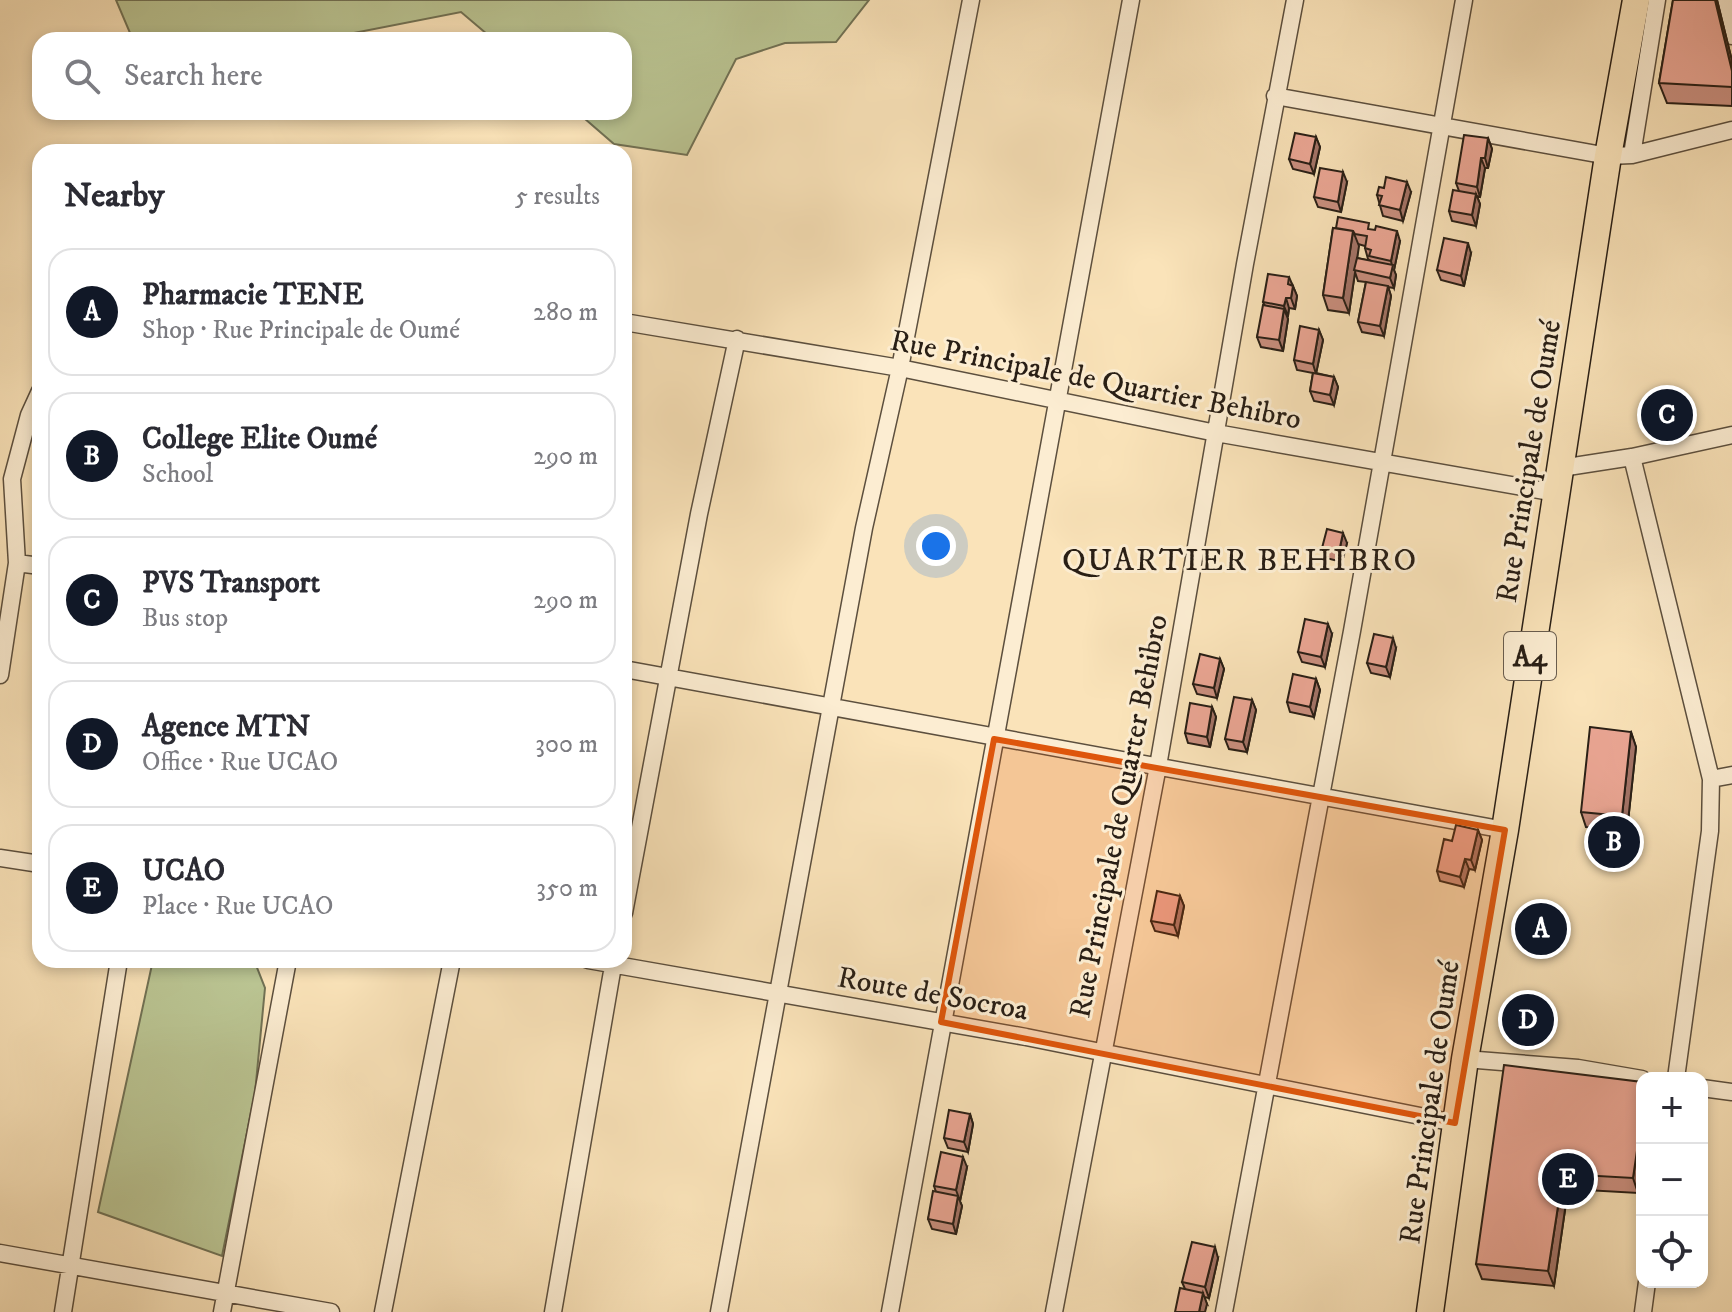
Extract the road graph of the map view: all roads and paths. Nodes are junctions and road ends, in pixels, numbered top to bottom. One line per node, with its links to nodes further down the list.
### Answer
1 (971, 0): 15 (street)
2 (1131, 0): 16 (street)
3 (1295, 0): 9 (street, Rue Principale de Quarter Behibro)
4 (1464, 0): 10 (street)
5 (1636, 0): 12 (main road, Rue Principale de Oumé / A4)
6 (1657, 0): 12 (street)
7 (1724, 0): 8 (street)
8 (1732, 36)
9 (1275, 96): 10 (street); 18 (street, Rue Principale de Quarter Behibro)
10 (1439, 124): 12 (street); 21 (street)
11 (1732, 130): 12 (street)
12 (1620, 156): 22 (main road, Rue Principale de Oumé / A4)
13 (632, 323): 14 (street, Rue Principale de Quartier Behibro)
14 (737, 339): 15 (street, Rue Principale de Quartier Behibro); 27 (street)
15 (900, 368): 16 (street, Rue Principale de Quartier Behibro); 28 (street)
16 (1059, 401): 18 (street, Rue Principale de Quartier Behibro); 29 (street)
17 (32, 408): 23 (street)
18 (1216, 433): 21 (street, Rue Principale de Quartier Behibro); 30 (street, Rue Principale de Quarter Behibro)
19 (1732, 435): 20 (street, Rue Principale de Quartier Behibro)
20 (1632, 457): 22 (street, Rue Principale de Quartier Behibro); 32 (street)
21 (1381, 463): 22 (street, Rue Principale de Quartier Behibro); 33 (street)
22 (1558, 480): 34 (main road, Rue Principale de Oumé / A4)
23 (17, 563): 24 (street); 26 (street)
24 (32, 565)
25 (632, 670): 27 (street)
26 (0, 675)
27 (668, 677): 28 (street); 37 (street)
28 (830, 707): 29 (street); 43 (street)
29 (994, 739): 30 (street); 44 (street)
30 (1158, 766): 33 (street); 45 (street, Rue Principale de Quarter Behibro)
31 (1732, 775): 32 (street)
32 (1711, 779): 47 (street)
33 (1322, 796): 34 (street); 49 (street)
34 (1505, 830): 46 (main road, Rue Principale de Oumé / A4)
35 (0, 858): 36 (street)
36 (32, 863)
37 (632, 870)
38 (632, 966): 43 (street, Route de Socroa)
39 (118, 968): 54 (street)
40 (287, 968): 56 (street)
41 (450, 968): 60 (street)
42 (613, 968): 61 (street)
43 (778, 994): 44 (street, Route de Socroa); 62 (street)
44 (941, 1022): 45 (street, Route de Socroa); 63 (street)
45 (1102, 1053): 49 (street, Route de Socroa); 64 (street, Rue Principale de Quarter Behibro)
46 (1465, 1059): 48 (street); 52 (main road, Rue Principale de Oumé / A4)
47 (1677, 1072)
48 (1636, 1078)
49 (1264, 1085): 52 (street, Route de Socroa); 65 (street)
50 (1708, 1089): 51 (street)
51 (1732, 1092)
52 (1455, 1123): 66 (main road, Rue Principale de Oumé / A4)
53 (0, 1253): 54 (street)
54 (69, 1263): 56 (street); 57 (street)
55 (1646, 1288): 67 (street)
56 (226, 1292): 58 (street); 59 (street)
57 (63, 1312)
58 (222, 1312)
59 (331, 1312)
60 (383, 1312)
61 (553, 1312)
62 (719, 1312)
63 (890, 1312)
64 (1054, 1312)
65 (1224, 1312)
66 (1430, 1312)
67 (1643, 1312)

